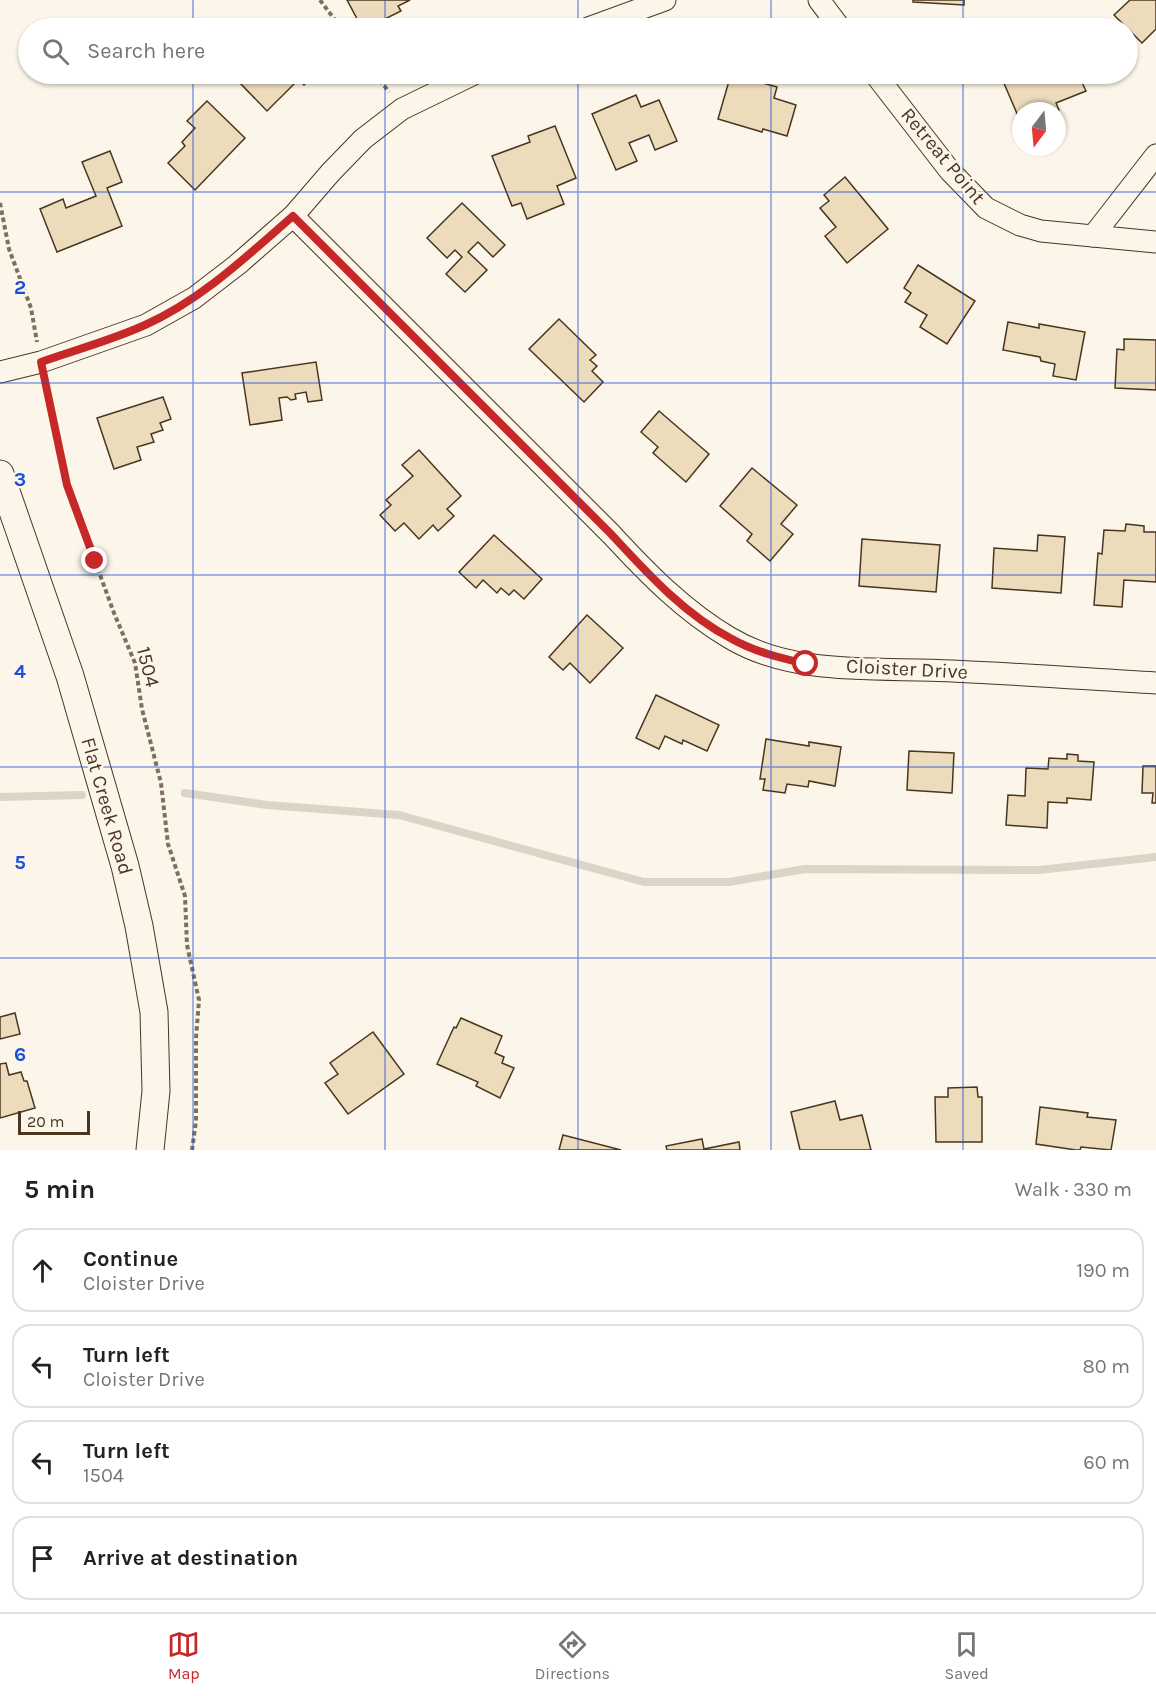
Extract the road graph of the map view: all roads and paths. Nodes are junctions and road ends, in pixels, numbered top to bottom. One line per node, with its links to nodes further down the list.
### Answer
1 (320, 0): 4 (path)
2 (666, 0): 5 (street)
3 (819, 0): 6 (street)
4 (334, 18)
5 (616, 18)
6 (832, 18)
7 (453, 84): 11 (street)
8 (883, 84): 12 (street, Retreat Point)
9 (1156, 155): 12 (street)
10 (0, 203): 14 (path, 1504)
11 (293, 216): 14 (street); 17 (street, Cloister Drive)
12 (1093, 236): 13 (street, Retreat Point)
13 (1156, 242)
14 (41, 362): 15 (street); 19 (path, 1504)
15 (0, 372)
16 (0, 474): 18 (street, Flat Creek Road)
17 (1156, 683)
18 (150, 1150)
19 (192, 1150)

